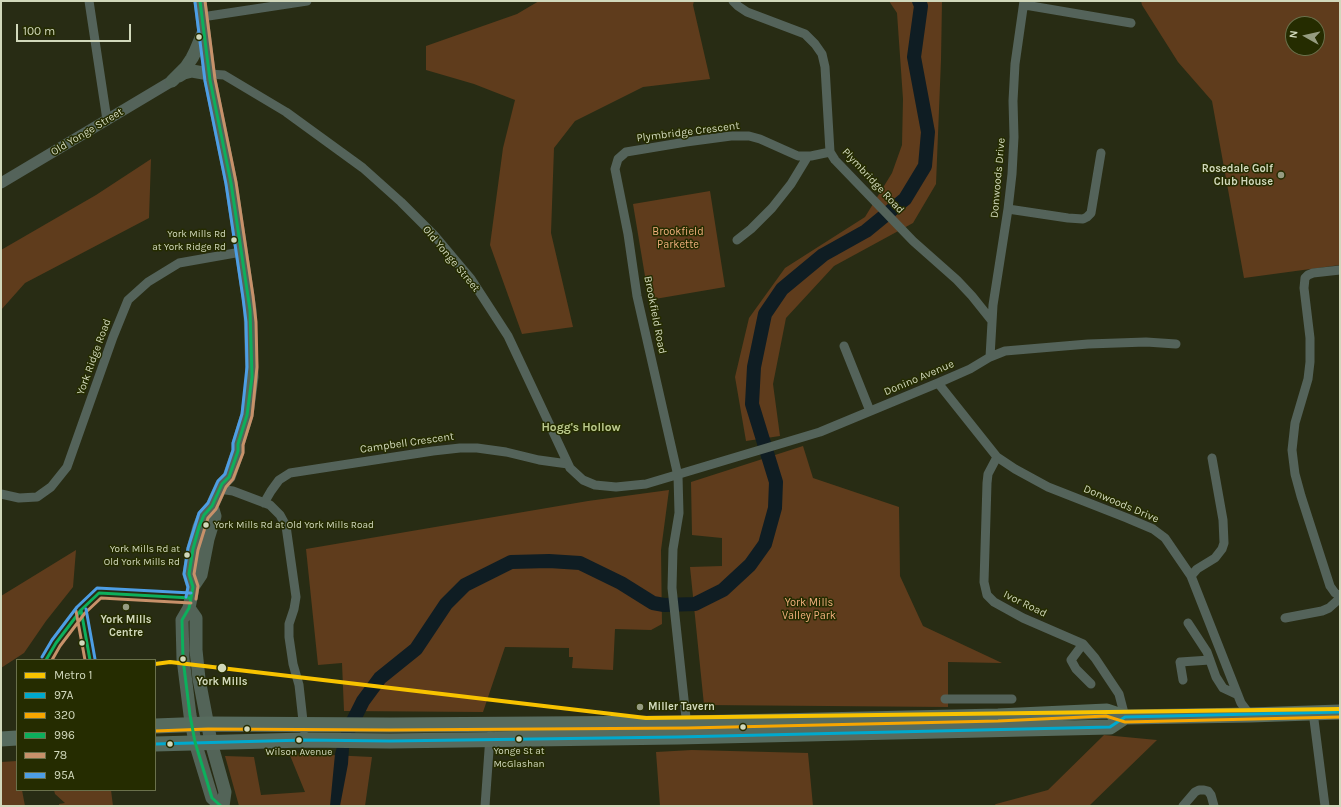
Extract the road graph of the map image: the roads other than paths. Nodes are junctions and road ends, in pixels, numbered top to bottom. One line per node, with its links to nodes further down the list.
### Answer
1 (89, 1): 11 (street)
2 (200, 1): 6 (main road)
3 (307, 1): 6 (street)
4 (733, 1): 12 (street, Plymbridge Road)
5 (1024, 3): 7 (street); 17 (street, Donwoods Drive)
6 (202, 17): 8 (main road)
7 (1131, 23)
8 (203, 32): 9 (main road); 10 (main road)
9 (210, 77): 10 (main road); 19 (main road); 29 (street, Old Yonge Street)
10 (172, 81): 11 (street, Old Yonge Street)
11 (107, 120): 16 (street, Old Yonge Street)
12 (830, 152): 14 (street, Plymbridge Crescent); 21 (street, Plymbridge Road)
13 (1101, 153): 17 (street)
14 (808, 156): 15 (street, Plymbridge Crescent); 18 (street)
15 (618, 159): 30 (street, Brookfield Road)
16 (1, 183)
17 (1008, 209): 21 (street, Donwoods Drive)
18 (737, 240)
19 (241, 252): 31 (main road); 32 (street, York Ridge Road)
20 (1340, 270): 35 (street)
21 (992, 321): 24 (street, Donwoods Drive)
22 (1176, 344): 24 (street, Donino Avenue)
23 (844, 346): 26 (street)
24 (990, 357): 25 (street, Donino Avenue)
25 (938, 383): 26 (street, Donino Avenue); 27 (street, Donwoods Drive)
26 (870, 411): 30 (street, Donino Avenue)
27 (997, 457): 34 (street, Donwoods Drive); 39 (street, Ivor Road)
28 (1212, 458): 34 (street)
29 (568, 464): 30 (street, Old Yonge Street); 33 (street, Campbell Crescent)
30 (678, 476): 57 (street, Brookfield Road)
31 (221, 486): 33 (street); 36 (main road)
32 (1, 494)
33 (264, 503): 54 (street)
34 (1191, 576): 43 (street, Donwoods Drive)
35 (1340, 597): 37 (street)
36 (189, 608): 52 (main road); 53 (main road)
37 (1285, 618)
38 (1188, 623): 40 (street)
39 (1083, 644): 42 (street); 50 (street, Ivor Road)
40 (1210, 660): 41 (street); 43 (street)
41 (1183, 680)
42 (1090, 684)
43 (1238, 695): 49 (street, Donwoods Drive)
44 (945, 699): 45 (street)
45 (968, 699): 46 (street); 51 (street)
46 (1012, 700)
47 (1313, 712): 48 (main road); 49 (main road); 69 (street)
48 (1340, 712)
49 (1250, 715): 50 (main road)
50 (1125, 717): 51 (main road)
51 (969, 723): 57 (main road)
52 (192, 724): 53 (main road); 56 (main road); 62 (main road)
53 (208, 724): 54 (main road); 63 (main road)
54 (304, 724): 55 (main road); 60 (street)
55 (492, 724): 57 (main road); 61 (street)
56 (156, 726)
57 (687, 730): 61 (main road)
58 (16, 738): 59 (main road)
59 (1, 739)
60 (305, 740): 61 (main road); 63 (main road)
61 (490, 740): 66 (street)
62 (195, 742): 63 (main road); 64 (main road); 65 (main road)
63 (211, 742): 65 (main road)
64 (156, 744)
65 (222, 806)
66 (486, 806)
67 (1183, 806): 68 (street)
68 (1214, 806)
69 (1325, 806)

